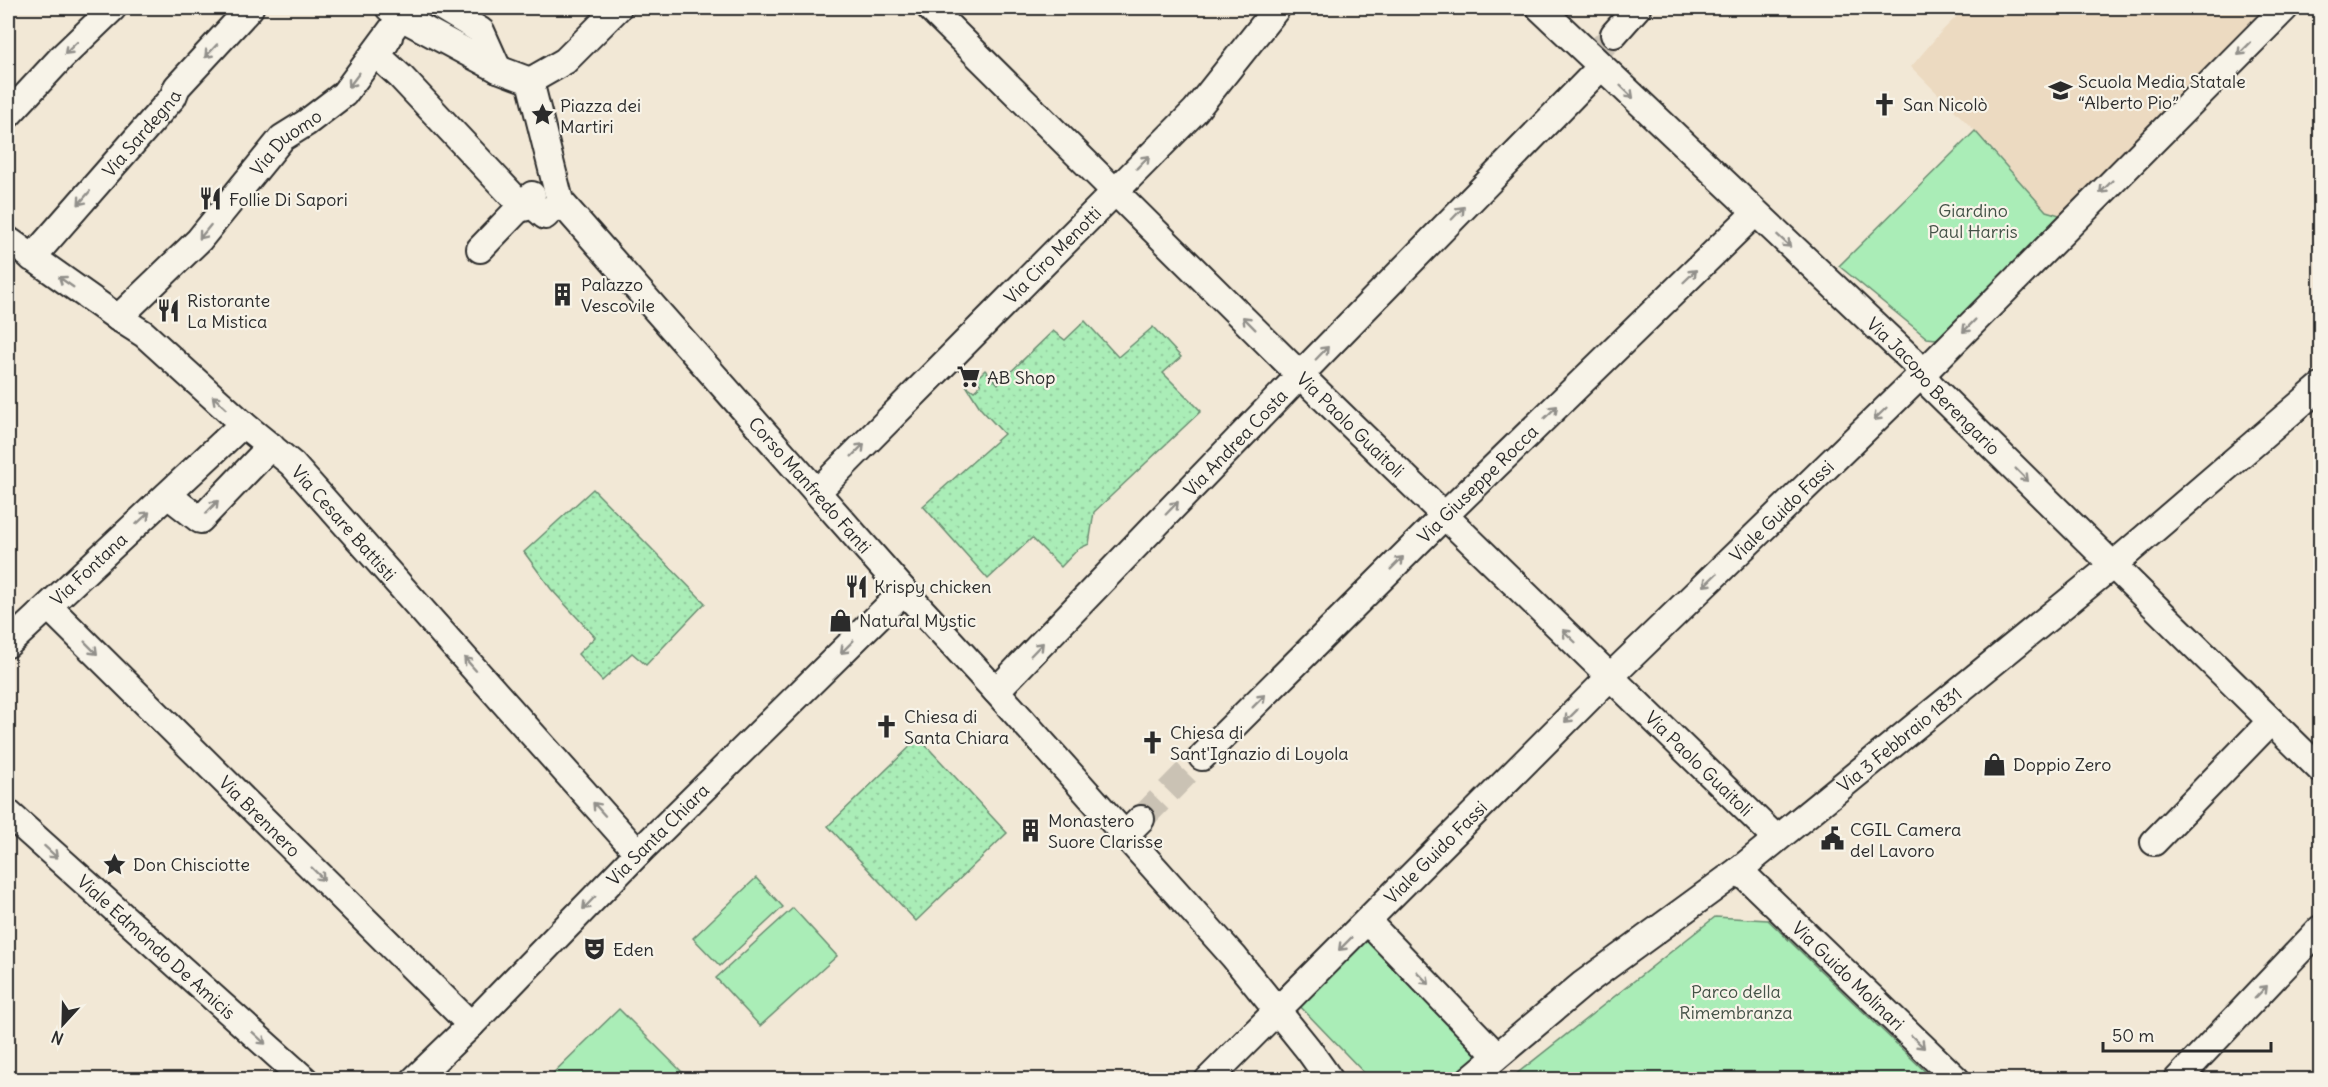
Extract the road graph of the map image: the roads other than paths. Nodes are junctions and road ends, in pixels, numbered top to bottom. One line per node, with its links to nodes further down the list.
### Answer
1 (113, 8): 14 (street, one-way to 14)
2 (250, 8): 22 (street, Via Sardegna, one-way to 22)
3 (443, 8): 12 (street)
4 (618, 8): 13 (street)
5 (930, 8): 16 (street, Via Paolo Guaitoli)
6 (1277, 8): 16 (street, Via Ciro Menotti, one-way to 6)
7 (1540, 8): 11 (street, Via Jacopo Berengario)
8 (1637, 8): 11 (street, Via Andrea Costa)
9 (2285, 8): 24 (street, Viale Guido Fassi, one-way to 24)
10 (399, 11): 12 (street); 18 (street); 23 (street, Via Duomo, one-way to 23)
11 (1602, 52): 19 (street, Via Jacopo Berengario, one-way to 19); 25 (street, Via Andrea Costa, one-way to 11)
12 (498, 69): 13 (street)
13 (530, 81): 15 (street)
14 (8, 116)
15 (553, 173): 17 (street); 18 (street)
16 (1116, 190): 25 (street, Via Paolo Guaitoli, one-way to 16); 29 (street, Via Ciro Menotti, one-way to 16)
17 (560, 201): 18 (street); 29 (street, Corso Manfredo Fanti)
18 (522, 206): 21 (street)
19 (1755, 213): 24 (street, Via Jacopo Berengario, one-way to 24); 31 (street, Via Giuseppe Rocca, one-way to 19)
20 (8, 240): 22 (street, Via Cesare Battisti)
21 (480, 249)
22 (32, 258): 23 (street, Via Cesare Battisti, one-way to 22)
23 (118, 318): 27 (street, Via Cesare Battisti, one-way to 23)
24 (1922, 374): 32 (street, Via Jacopo Berengario, one-way to 32); 36 (street, Viale Guido Fassi, one-way to 36)
25 (1300, 375): 31 (street, Via Paolo Guaitoli); 37 (street, Via Andrea Costa, one-way to 25)
26 (2320, 387): 32 (street, Via 3 Febbraio 1831)
27 (243, 424): 28 (street, Via Cesare Battisti); 30 (street, Via Fontana)
28 (271, 446): 30 (street, one-way to 28); 44 (street, Via Cesare Battisti, one-way to 28)
29 (817, 492): 33 (street, Corso Manfredo Fanti)
30 (168, 495): 34 (street, Via Fontana, one-way to 30)
31 (1444, 516): 36 (street, Via Paolo Guaitoli, one-way to 31); 39 (street, Via Giuseppe Rocca, one-way to 31)
32 (2113, 565): 38 (street, Via Jacopo Berengario); 42 (street, Via 3 Febbraio 1831)
33 (904, 591): 37 (street, Corso Manfredo Fanti); 44 (street, Via Santa Chiara, one-way to 44)
34 (49, 606): 35 (street, Via Fontana); 49 (street, Via Brennero, one-way to 49)
35 (8, 644)
36 (1611, 676): 42 (street, Via Paolo Guaitoli); 46 (street, Viale Guido Fassi, one-way to 46)
37 (996, 691): 48 (street, Corso Manfredo Fanti)
38 (2271, 721): 40 (street, Via Jacopo Berengario); 43 (street)
39 (1202, 757)
40 (2320, 769)
41 (8, 813): 52 (street, Viale Edmondo De Amicis, one-way to 52)
42 (1776, 838): 45 (street, Via 3 Febbraio 1831)
43 (2154, 842)
44 (638, 853): 49 (street, Via Santa Chiara, one-way to 49)
45 (1739, 870): 50 (street, Via 3 Febbraio 1831); 56 (street, Via Guido Molinari, one-way to 56)
46 (1367, 921): 48 (street, Viale Guido Fassi, one-way to 48); 50 (street, one-way to 50)
47 (2320, 929): 57 (street, one-way to 47)
48 (1277, 1011): 51 (street, Corso Manfredo Fanti); 54 (street, Viale Guido Fassi)
49 (471, 1025): 53 (street, Via Santa Chiara)
50 (1497, 1056): 55 (street, Via 3 Febbraio 1831)
51 (1332, 1079)
52 (305, 1080)
53 (414, 1080)
54 (1208, 1080)
55 (1469, 1080)
56 (1957, 1080)
57 (2177, 1080)

